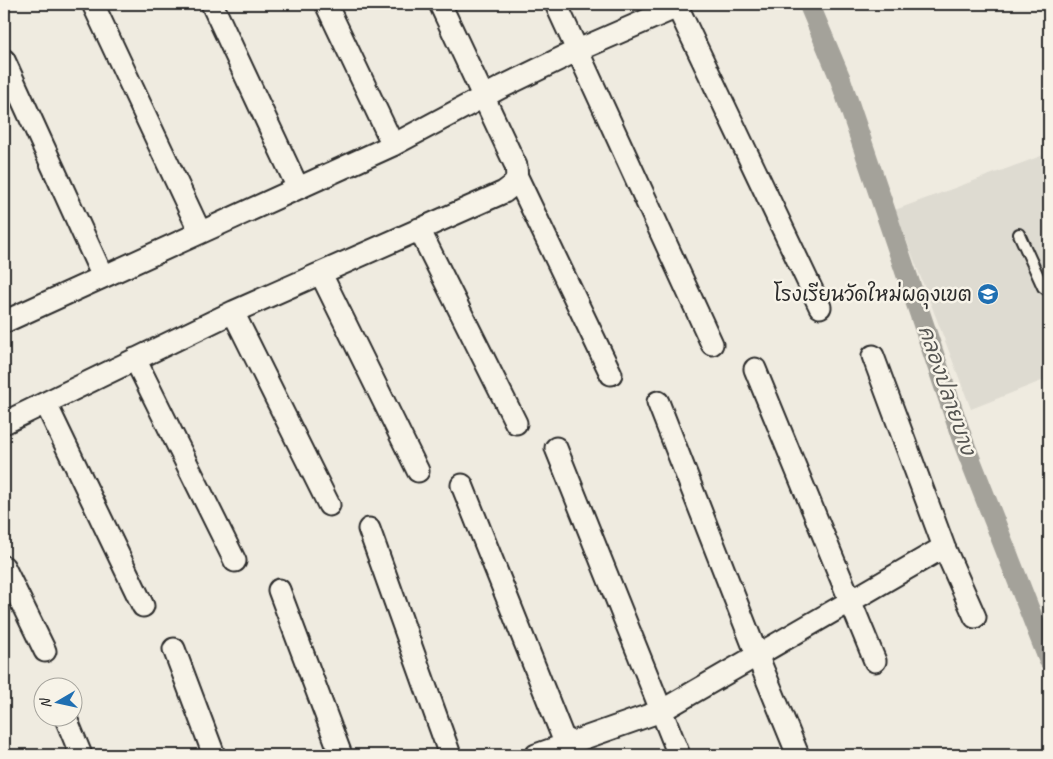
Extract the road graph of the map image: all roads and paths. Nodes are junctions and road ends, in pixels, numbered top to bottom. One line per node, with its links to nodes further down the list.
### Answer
1 (93, 4): 14 (street)
2 (212, 4): 12 (street)
3 (326, 4): 10 (street)
4 (440, 4): 9 (street)
5 (556, 4): 7 (street)
6 (677, 5): 7 (street); 19 (street)
7 (576, 51): 9 (street); 22 (street)
8 (4, 60): 17 (street)
9 (483, 97): 10 (street); 11 (street)
10 (393, 145): 12 (street)
11 (517, 177): 13 (street); 26 (street)
12 (298, 188): 14 (street)
13 (419, 229): 16 (street); 29 (street)
14 (200, 232): 17 (street)
15 (1019, 234): 18 (lane)
16 (321, 274): 20 (street); 32 (street)
17 (103, 277): 21 (street)
18 (1049, 291)
19 (820, 307)
20 (234, 312): 24 (street); 34 (street)
21 (5, 318)
22 (712, 344)
23 (873, 356): 36 (street)
24 (135, 359): 28 (street); 37 (street)
25 (755, 369): 40 (street)
26 (611, 374)
27 (658, 402): 45 (street)
28 (46, 404): 30 (street); 41 (street)
29 (516, 423)
30 (4, 424)
31 (556, 448): 47 (street)
32 (418, 471)
33 (462, 485): 49 (street)
34 (329, 505)
35 (369, 529): 53 (street)
36 (944, 546): 40 (street); 42 (street)
37 (235, 561)
38 (4, 567): 44 (street)
39 (279, 590): 52 (street)
40 (850, 601): 45 (street); 46 (street)
41 (143, 606)
42 (975, 617)
43 (174, 649): 51 (street)
44 (45, 651)
45 (757, 655): 47 (street); 56 (street)
46 (875, 661)
47 (661, 711): 49 (street); 55 (street)
48 (69, 726): 50 (street)
49 (568, 750): 54 (street)
50 (80, 755)
51 (214, 755)
52 (341, 755)
53 (450, 755)
54 (536, 755)
55 (679, 755)
56 (798, 755)

